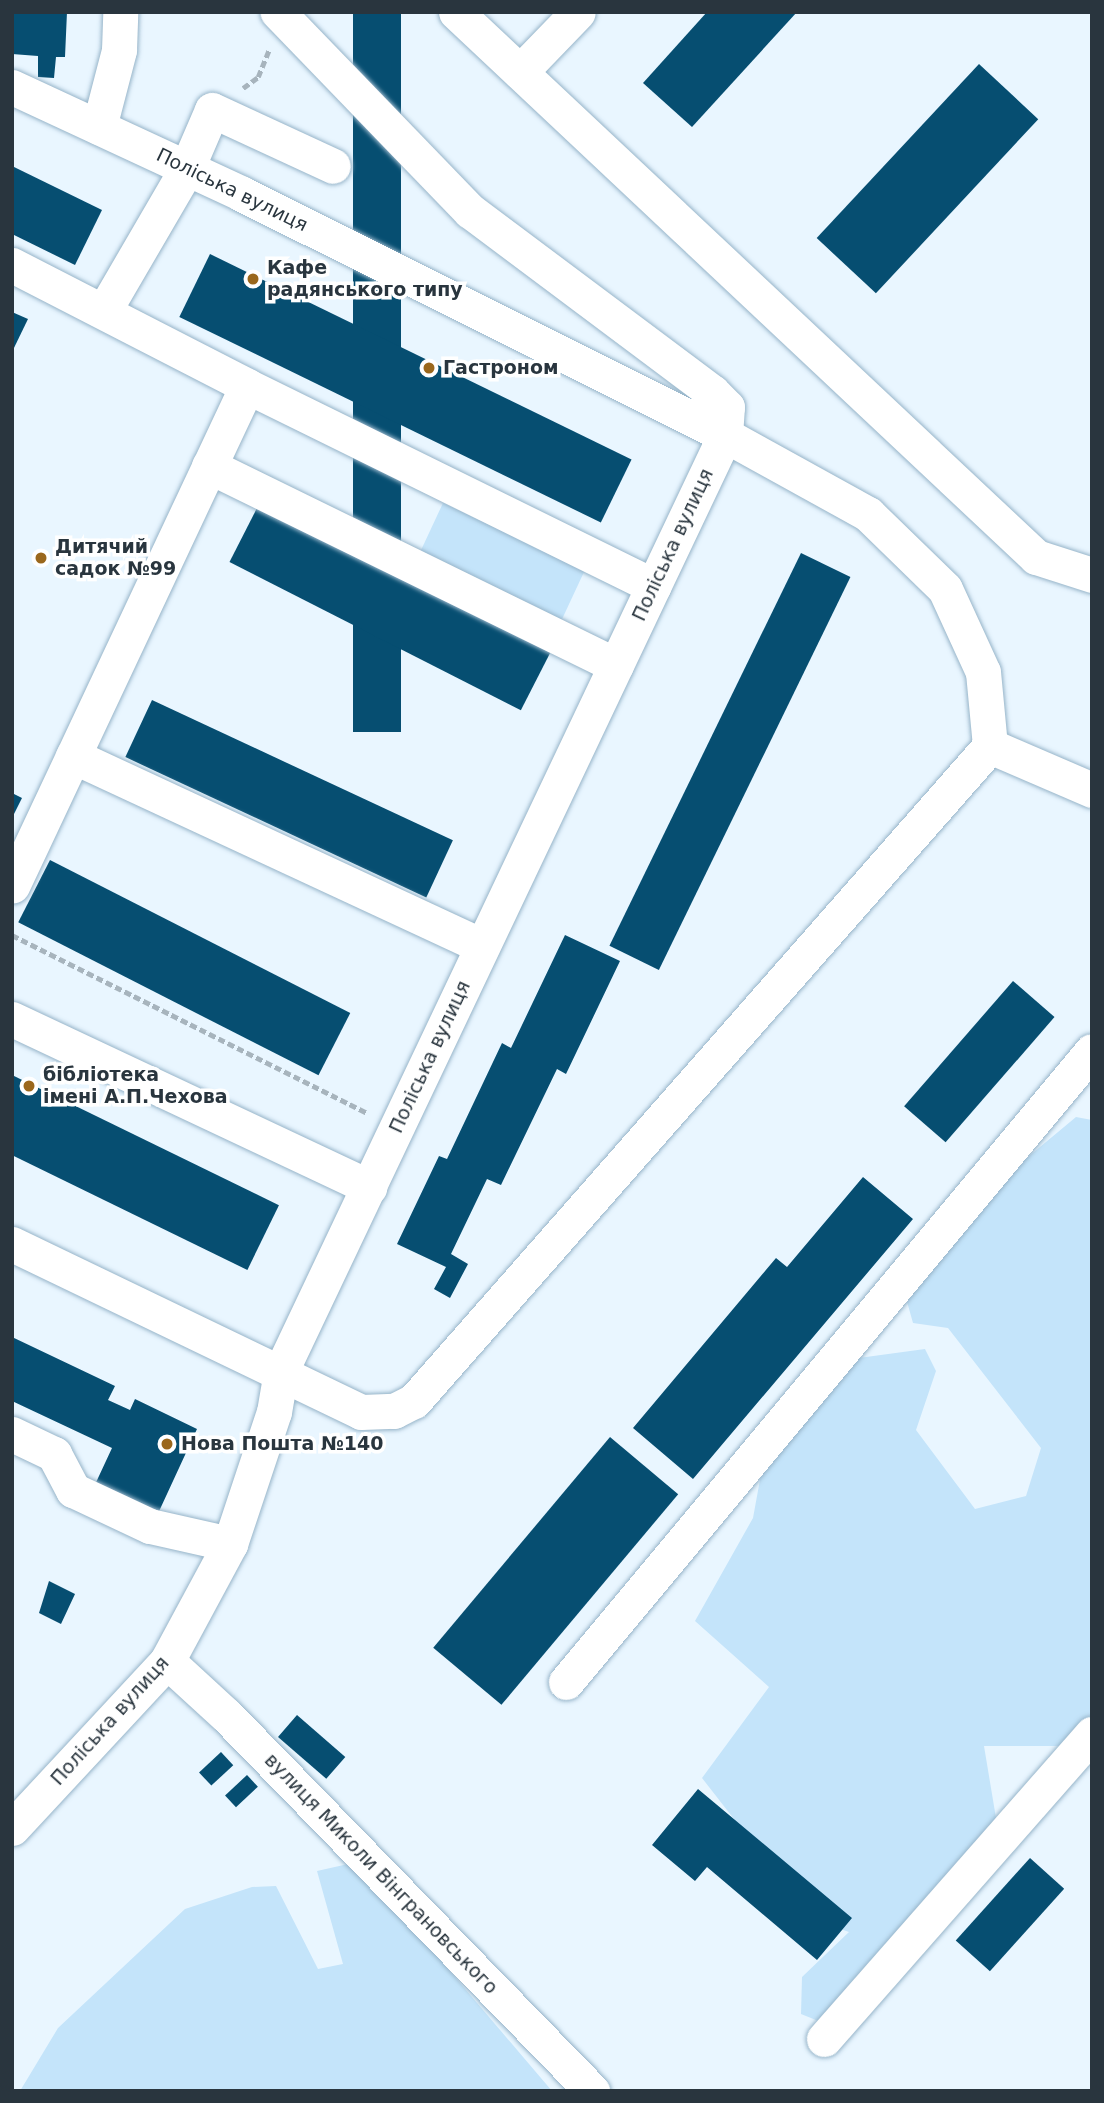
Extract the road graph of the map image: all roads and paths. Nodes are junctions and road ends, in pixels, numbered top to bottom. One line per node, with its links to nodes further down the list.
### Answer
1 (120, 12): 8 (street)
2 (456, 12): 5 (street)
3 (578, 12): 5 (street)
4 (280, 14): 7 (path); 14 (street)
5 (520, 72): 16 (street)
6 (12, 87): 8 (street, Поліська вулиця)
7 (212, 110): 9 (street); 10 (street)
8 (99, 127): 10 (street, Поліська вулиця)
9 (333, 166)
10 (187, 168): 12 (street); 14 (street, Поліська вулиця)
11 (12, 264): 12 (street)
12 (105, 309): 13 (street)
13 (247, 386): 15 (street); 17 (street)
14 (725, 435): 17 (street, Поліська вулиця); 19 (street)
15 (209, 466): 18 (street); 20 (street)
16 (1092, 575)
17 (653, 586): 18 (street, Поліська вулиця)
18 (616, 665): 24 (street, Поліська вулиця)
19 (990, 746): 21 (street); 30 (street)
20 (73, 756): 22 (street); 24 (street)
21 (1092, 790)
22 (12, 886)
23 (12, 935): 27 (path)
24 (482, 946): 27 (street, Поліська вулиця)
25 (12, 1019): 28 (street)
26 (1092, 1051): 34 (street)
27 (397, 1127): 28 (street, Поліська вулиця)
28 (369, 1187): 30 (street, Поліська вулиця)
29 (12, 1244): 30 (street)
30 (281, 1371): 32 (street, Поліська вулиця)
31 (12, 1434): 32 (street)
32 (230, 1544): 33 (street, Поліська вулиця)
33 (167, 1661): 36 (street, Поліська вулиця); 38 (street, вулиця Миколи Вінграновського)
34 (566, 1682)
35 (1092, 1734): 37 (street)
36 (12, 1828)
37 (824, 2039)
38 (592, 2091)

